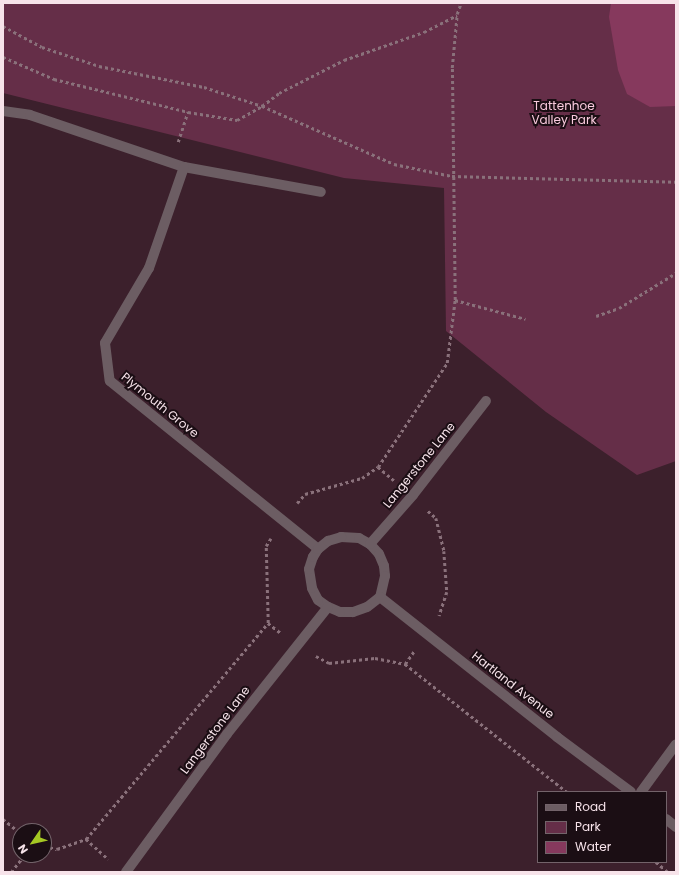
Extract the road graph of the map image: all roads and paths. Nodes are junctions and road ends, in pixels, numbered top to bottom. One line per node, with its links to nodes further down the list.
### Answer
1 (461, 3): 2 (path)
2 (457, 14): 5 (path); 10 (path)
3 (3, 26): 5 (path)
4 (3, 57): 7 (path)
5 (262, 106): 7 (path); 10 (path)
6 (3, 111): 8 (street)
7 (188, 112): 8 (path)
8 (171, 164): 9 (street)
9 (184, 167): 12 (street); 20 (street, Plymouth Grove)
10 (452, 176): 11 (path); 14 (path)
11 (676, 182)
12 (321, 192)
13 (676, 273): 15 (path)
14 (455, 300): 16 (path); 18 (path)
15 (596, 316)
16 (526, 319)
17 (486, 401): 19 (street, Langerstone Lane)
18 (378, 467): 19 (path); 20 (path)
19 (413, 495): 21 (street, Langerstone Lane); 26 (path)
20 (282, 521): 22 (street, Plymouth Grove); 25 (path)
21 (370, 544): 22 (street); 23 (street)
22 (318, 549): 24 (street)
23 (380, 597): 24 (street); 26 (street, Hartland Avenue)
24 (328, 607): 27 (street, Langerstone Lane)
25 (268, 623): 27 (path); 37 (path)
26 (426, 632): 28 (path); 31 (street, Hartland Avenue)
27 (297, 646): 28 (path); 43 (street, Langerstone Lane)
28 (405, 664): 30 (path)
29 (676, 744): 32 (street)
30 (566, 791)
31 (630, 791)
32 (641, 791)
33 (3, 819): 35 (path)
34 (667, 820): 36 (street)
35 (12, 826)
36 (676, 827)
37 (86, 839): 38 (path); 40 (path)
38 (52, 848)
39 (18, 863): 42 (path)
40 (113, 863)
41 (657, 863): 44 (path)
42 (11, 872)
43 (126, 872)
44 (668, 872)

